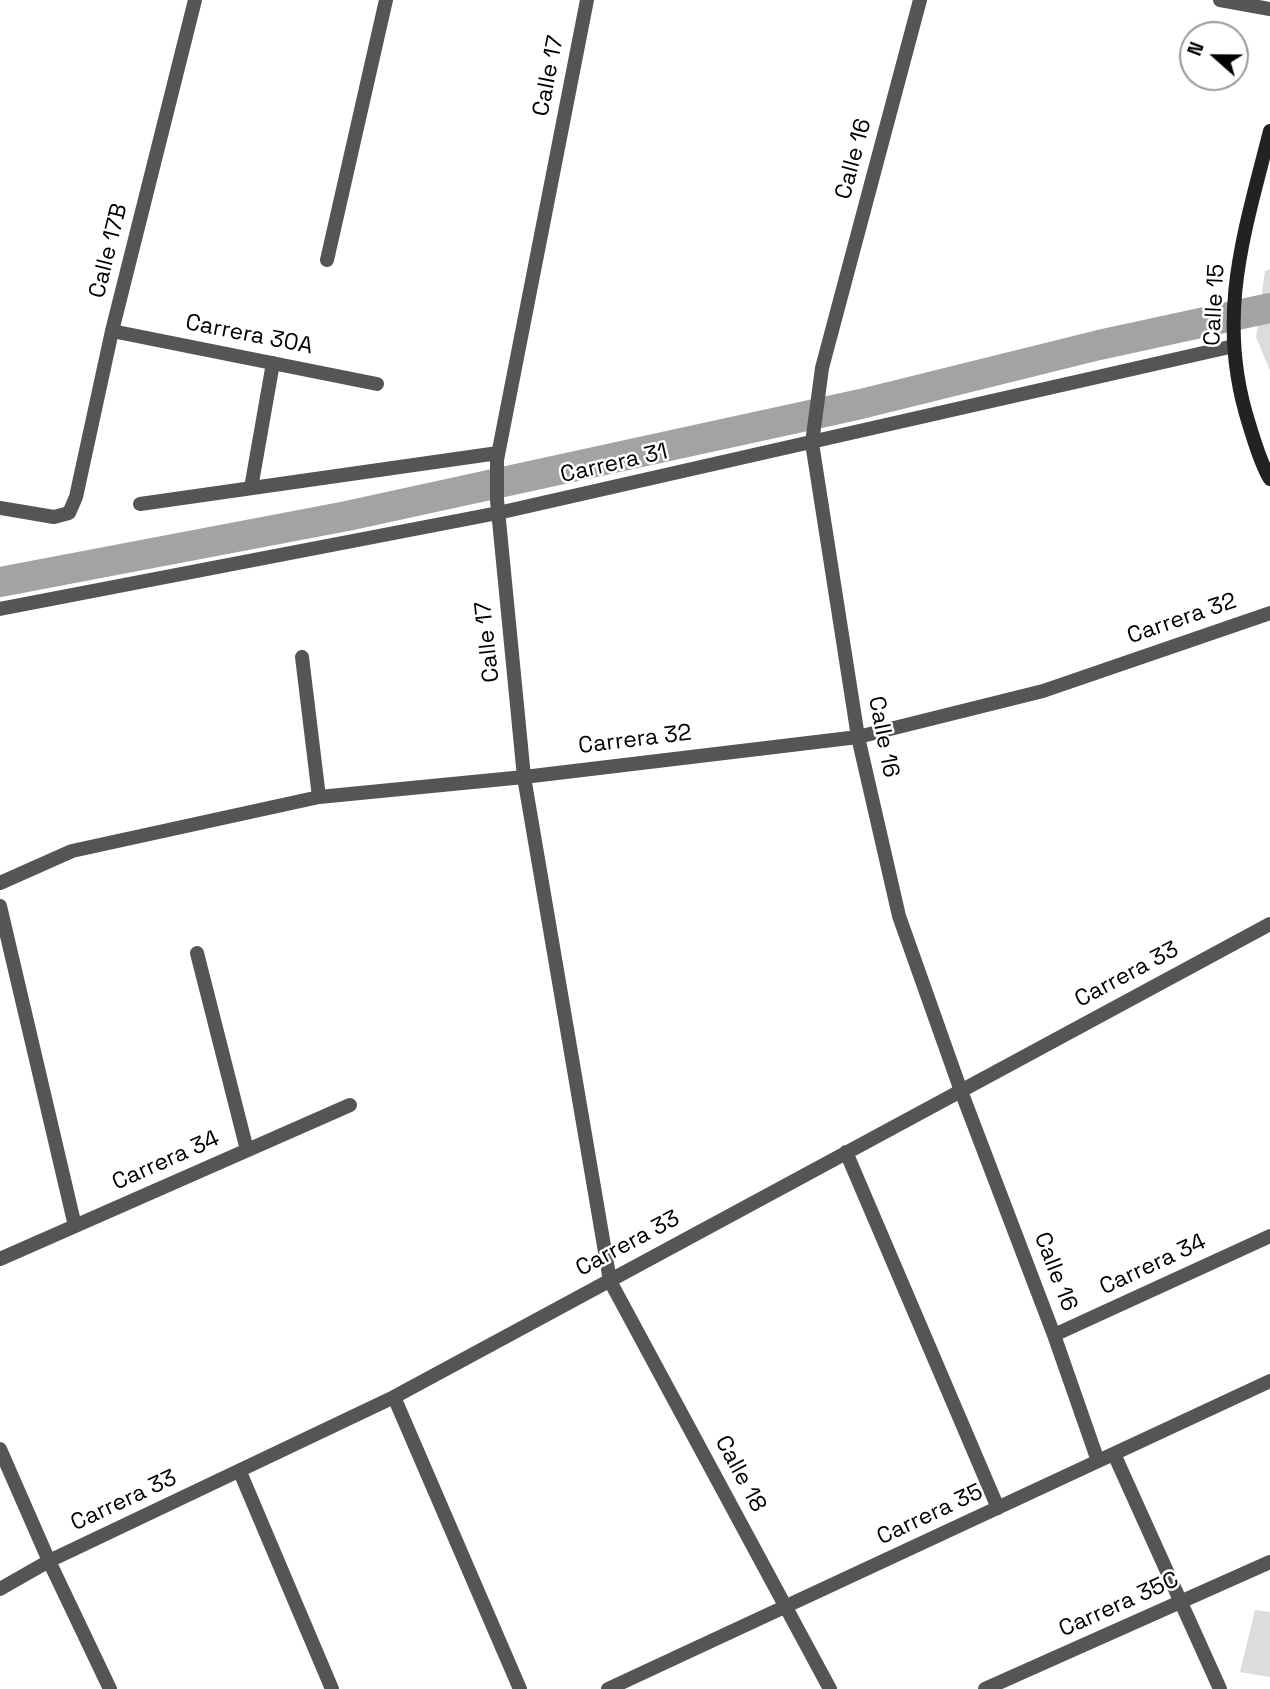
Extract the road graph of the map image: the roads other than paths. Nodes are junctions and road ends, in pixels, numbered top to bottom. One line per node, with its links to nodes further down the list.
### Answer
1 (195, 0): 9 (street, Calle 17B)
2 (386, 0): 8 (street)
3 (587, 0): 14 (street, Calle 17)
4 (920, 0): 13 (street, Calle 16)
5 (1220, 0): 6 (street)
6 (1270, 9)
7 (1270, 131): 10 (street, Calle 15)
8 (327, 260)
9 (112, 331): 11 (street, Carrera 30A); 19 (street, Calle 17B)
10 (1233, 340): 13 (street, Carrera 31); 15 (street, Calle 15)
11 (273, 363): 12 (street, Carrera 30A); 16 (street)
12 (377, 384)
13 (812, 435): 18 (street, Carrera 31); 23 (street, Calle 16)
14 (497, 457): 16 (street); 18 (street, Calle 17)
15 (1270, 479)
16 (251, 488): 17 (street)
17 (140, 504)
18 (498, 507): 20 (street, Carrera 31); 24 (street, Calle 17)
19 (0, 508)
20 (0, 609)
21 (1270, 613): 23 (street, Carrera 32)
22 (302, 657): 25 (street)
23 (858, 737): 24 (street, Carrera 32); 31 (street, Calle 16)
24 (524, 777): 25 (street, Carrera 32); 38 (street, Calle 17)
25 (319, 797): 26 (street, Carrera 32)
26 (0, 883)
27 (0, 906): 29 (street)
28 (1270, 924): 31 (street, Carrera 33)
29 (5, 940): 35 (street)
30 (197, 953): 33 (street)
31 (961, 1090): 34 (street, Carrera 33); 39 (street, Calle 16)
32 (350, 1105): 33 (street, Carrera 34)
33 (247, 1150): 35 (street, Carrera 34)
34 (846, 1152): 38 (street, Carrera 33); 46 (street)
35 (75, 1226): 37 (street, Carrera 34)
36 (1270, 1236): 39 (street, Carrera 34)
37 (0, 1259)
38 (610, 1280): 41 (street, Carrera 33); 51 (street, Calle 18)
39 (1054, 1335): 44 (street, Calle 16)
40 (1270, 1381): 43 (street, Carrera 35)
41 (394, 1397): 45 (street, Carrera 33); 55 (street)
42 (0, 1448): 47 (street)
43 (1114, 1454): 44 (street, Carrera 35); 50 (street)
44 (1098, 1461): 46 (street, Carrera 35)
45 (240, 1472): 47 (street, Carrera 33); 54 (street)
46 (998, 1508): 51 (street, Carrera 35)
47 (49, 1561): 49 (street, Carrera 33); 53 (street)
48 (1270, 1562): 50 (street, Carrera 35C)
49 (0, 1589)
50 (1182, 1602): 57 (street, Carrera 35C); 58 (street)
51 (786, 1606): 52 (street, Calle 18); 56 (street, Carrera 35)
52 (828, 1688)
53 (110, 1689)
54 (332, 1689)
55 (520, 1689)
56 (608, 1689)
57 (985, 1689)
58 (1220, 1689)

